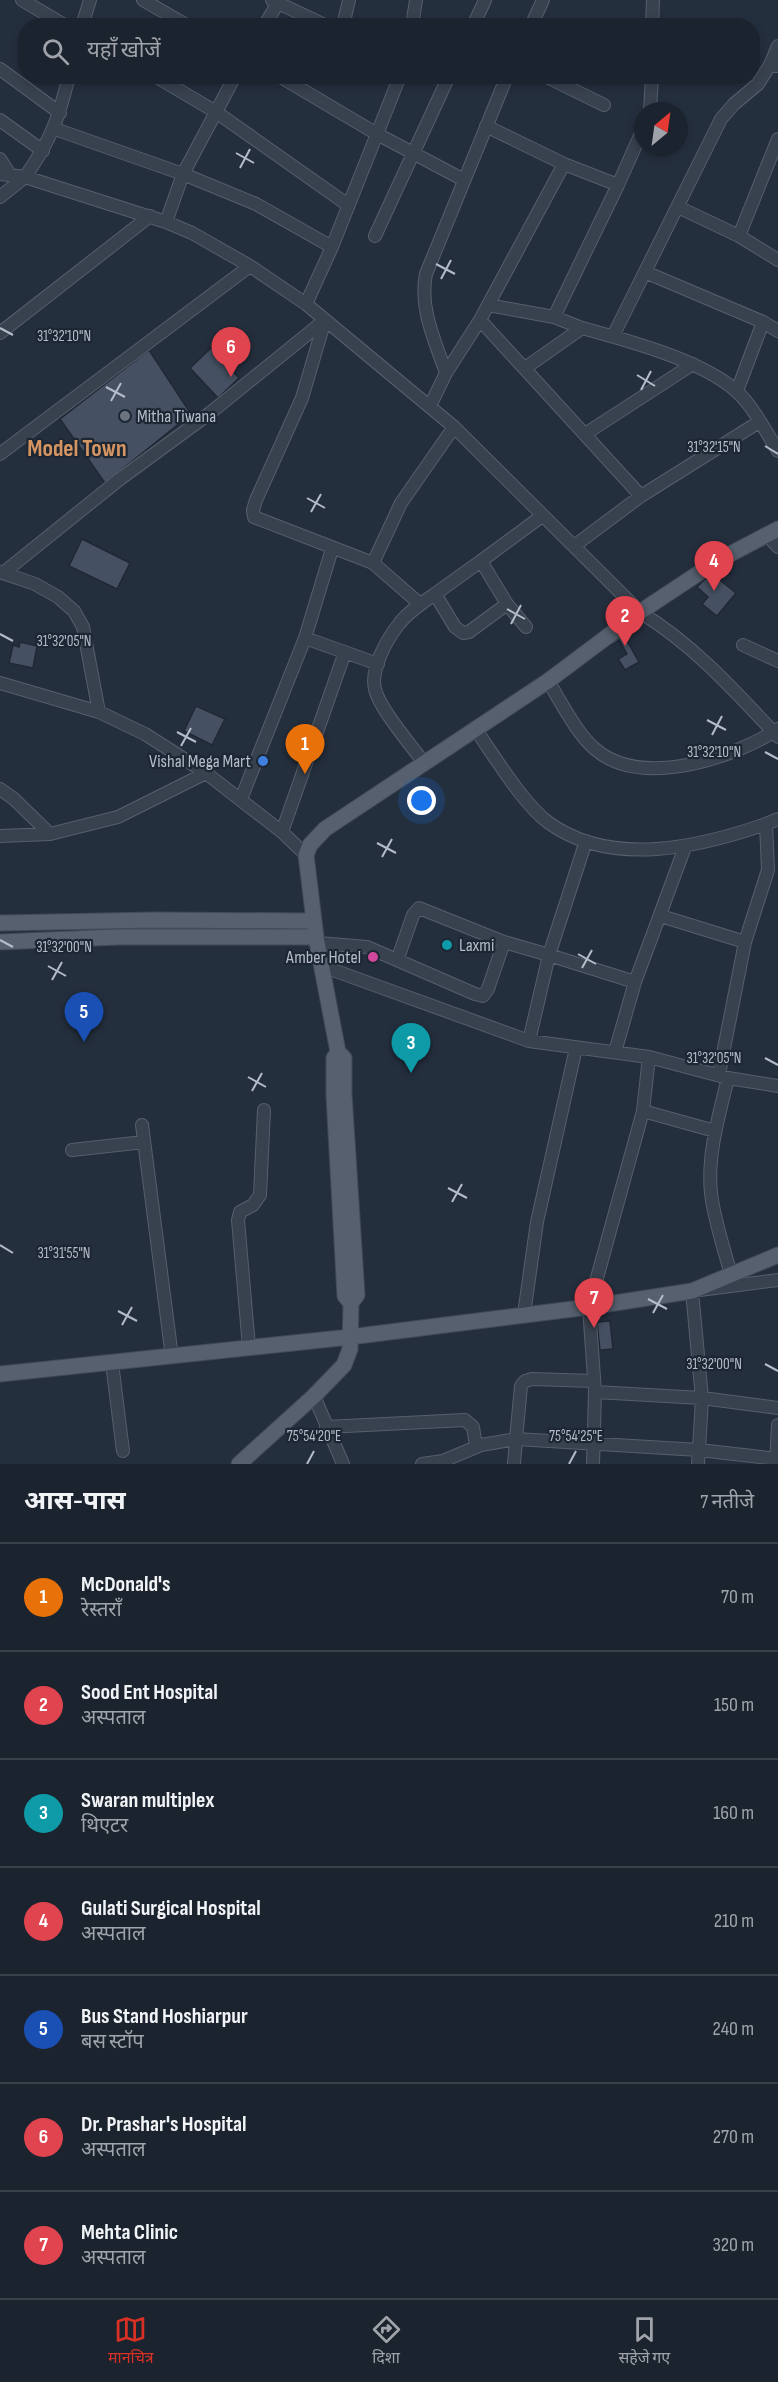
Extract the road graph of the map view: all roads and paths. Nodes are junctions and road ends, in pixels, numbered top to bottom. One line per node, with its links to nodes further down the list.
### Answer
1 (22, 0): 10 (street)
2 (90, 0): 11 (street)
3 (142, 0): 12 (street)
4 (349, 0): 15 (street)
5 (416, 0): 16 (street)
6 (484, 0): 17 (street)
7 (543, 0): 18 (street)
8 (653, 0): 19 (street)
9 (276, 1): 13 (street); 14 (street)
10 (52, 18)
11 (84, 18)
12 (174, 18)
13 (268, 18)
14 (311, 18)
15 (345, 18)
16 (413, 18)
17 (476, 18)
18 (535, 18)
19 (652, 18)
20 (778, 46): 21 (street)
21 (774, 65): 24 (street)
22 (0, 69): 23 (street)
23 (18, 82)
24 (760, 82)
25 (20, 84): 39 (street)
26 (67, 84): 39 (street)
27 (168, 84): 38 (street)
28 (231, 84): 38 (street)
29 (293, 84): 43 (street)
30 (397, 84): 43 (street)
31 (445, 84): 47 (street)
32 (504, 84): 41 (street)
33 (561, 84): 37 (street)
34 (652, 84): 36 (street)
35 (758, 84): 58 (street)
36 (651, 102)
37 (604, 105)
38 (216, 112): 51 (street); 57 (street)
39 (60, 113): 42 (street)
40 (0, 120): 46 (street)
41 (486, 126): 49 (street); 54 (street)
42 (55, 129): 46 (street); 51 (street)
43 (377, 134): 47 (street); 57 (street)
44 (778, 139): 50 (street)
45 (634, 149): 55 (street)
46 (43, 151): 53 (street)
47 (413, 154): 54 (street); 61 (street)
48 (0, 159): 52 (street)
49 (564, 164): 55 (street); 68 (street)
50 (773, 164): 62 (street)
51 (183, 174): 60 (street); 63 (street)
52 (5, 175): 53 (street)
53 (25, 177): 56 (street); 59 (street)
54 (464, 180): 79 (street)
55 (618, 184): 69 (street)
56 (0, 198)
57 (348, 205): 63 (street)
58 (678, 207): 62 (street); 66 (street)
59 (150, 216): 60 (street); 75 (street)
60 (166, 222): 65 (street)
61 (375, 236)
62 (739, 236): 64 (street)
63 (332, 247): 67 (street)
64 (778, 260)
65 (250, 266): 67 (street); 86 (street)
66 (645, 272): 72 (street); 76 (street)
67 (306, 304): 70 (street)
68 (488, 304): 69 (street); 71 (street)
69 (554, 317): 73 (street)
70 (325, 320): 81 (street); 92 (street); 95 (street)
71 (480, 320): 78 (street); 79 (street)
72 (763, 322): 74 (street); 80 (street)
73 (582, 328): 76 (street); 78 (street)
74 (778, 331)
75 (0, 333)
76 (613, 336): 77 (street)
77 (693, 364): 80 (street); 84 (street)
78 (525, 368): 84 (street)
79 (446, 373): 81 (street)
80 (737, 391): 82 (street)
81 (430, 406): 83 (street)
82 (759, 422): 85 (street); 87 (street)
83 (454, 428): 88 (street); 94 (street)
84 (585, 434): 87 (street)
85 (778, 451)
86 (0, 454)
87 (641, 496): 90 (street)
88 (543, 516): 90 (street); 93 (street)
89 (773, 532): 91 (street); 99 (main road)
90 (574, 546): 99 (street)
91 (778, 547)
92 (332, 549): 94 (street); 101 (street)
93 (481, 561): 96 (street); 98 (street)
94 (373, 563): 97 (street)
95 (2, 572): 108 (street)
96 (435, 594): 97 (street); 98 (street)
97 (420, 604): 105 (street)
98 (507, 604): 100 (street)
99 (640, 612): 106 (main road); 110 (street)
100 (526, 627)
101 (304, 638): 103 (street); 114 (street)
102 (743, 645): 104 (street)
103 (345, 652): 105 (street); 116 (street)
104 (778, 662)
105 (378, 664): 111 (street)
106 (548, 681): 109 (main road); 110 (street)
107 (0, 683): 108 (street)
108 (99, 712): 112 (street)
109 (476, 730): 111 (main road); 119 (street)
110 (776, 733)
111 (424, 763): 121 (main road)
112 (206, 773): 114 (street); 117 (street)
113 (0, 789): 117 (street)
114 (241, 799): 116 (street)
115 (772, 821): 120 (street); 122 (street)
116 (282, 832): 121 (street)
117 (50, 834): 118 (street)
118 (0, 836)
119 (586, 842): 120 (street); 131 (street)
120 (685, 847): 123 (street)
121 (306, 855): 124 (main road)
122 (773, 872): 130 (street)
123 (661, 916): 130 (street); 134 (street)
124 (314, 921): 126 (main road); 127 (main road)
125 (0, 923): 126 (main road)
126 (217, 928): 127 (main road); 128 (main road)
127 (317, 940): 132 (street); 133 (main road)
128 (0, 942)
129 (504, 942): 131 (street); 132 (street); 132 (street)
130 (745, 942): 139 (street)
131 (549, 955): 134 (street); 135 (street)
132 (398, 958)
133 (322, 966): 135 (street); 153 (main road)
134 (635, 982): 137 (street)
135 (529, 1041): 136 (street)
136 (576, 1048): 137 (street); 152 (street)
137 (615, 1052): 138 (street)
138 (649, 1057): 139 (street); 142 (street)
139 (723, 1076): 140 (street); 144 (street)
140 (778, 1086)
141 (264, 1110): 154 (street)
142 (643, 1111): 144 (street); 151 (street)
143 (142, 1125): 145 (street)
144 (715, 1131): 148 (street)
145 (144, 1142): 146 (street); 155 (street)
146 (72, 1150)
147 (778, 1255): 148 (main road)
148 (731, 1275): 150 (main road)
149 (778, 1280): 150 (street)
150 (692, 1291): 151 (main road); 160 (street)
151 (589, 1307): 152 (main road); 158 (street)
152 (524, 1314): 153 (main road)
153 (350, 1336): 154 (main road); 159 (main road)
154 (249, 1347): 155 (main road)
155 (172, 1357): 156 (main road)
156 (112, 1363): 157 (main road); 168 (street)
157 (0, 1374)
158 (594, 1386): 160 (street); 164 (street); 165 (street)
159 (314, 1396): 163 (street); 170 (main road)
160 (702, 1398): 161 (street); 167 (street)
161 (778, 1408)
162 (778, 1425): 169 (street)
163 (326, 1427): 166 (street); 171 (street)
164 (516, 1439): 165 (street); 166 (street); 173 (street)
165 (594, 1442): 167 (street); 174 (street)
166 (476, 1446): 172 (street)
167 (699, 1449): 169 (street); 175 (street)
168 (123, 1451)
169 (777, 1461)
170 (239, 1464)
171 (343, 1464)
172 (422, 1464)
173 (514, 1464)
174 (593, 1464)
175 (698, 1464)

